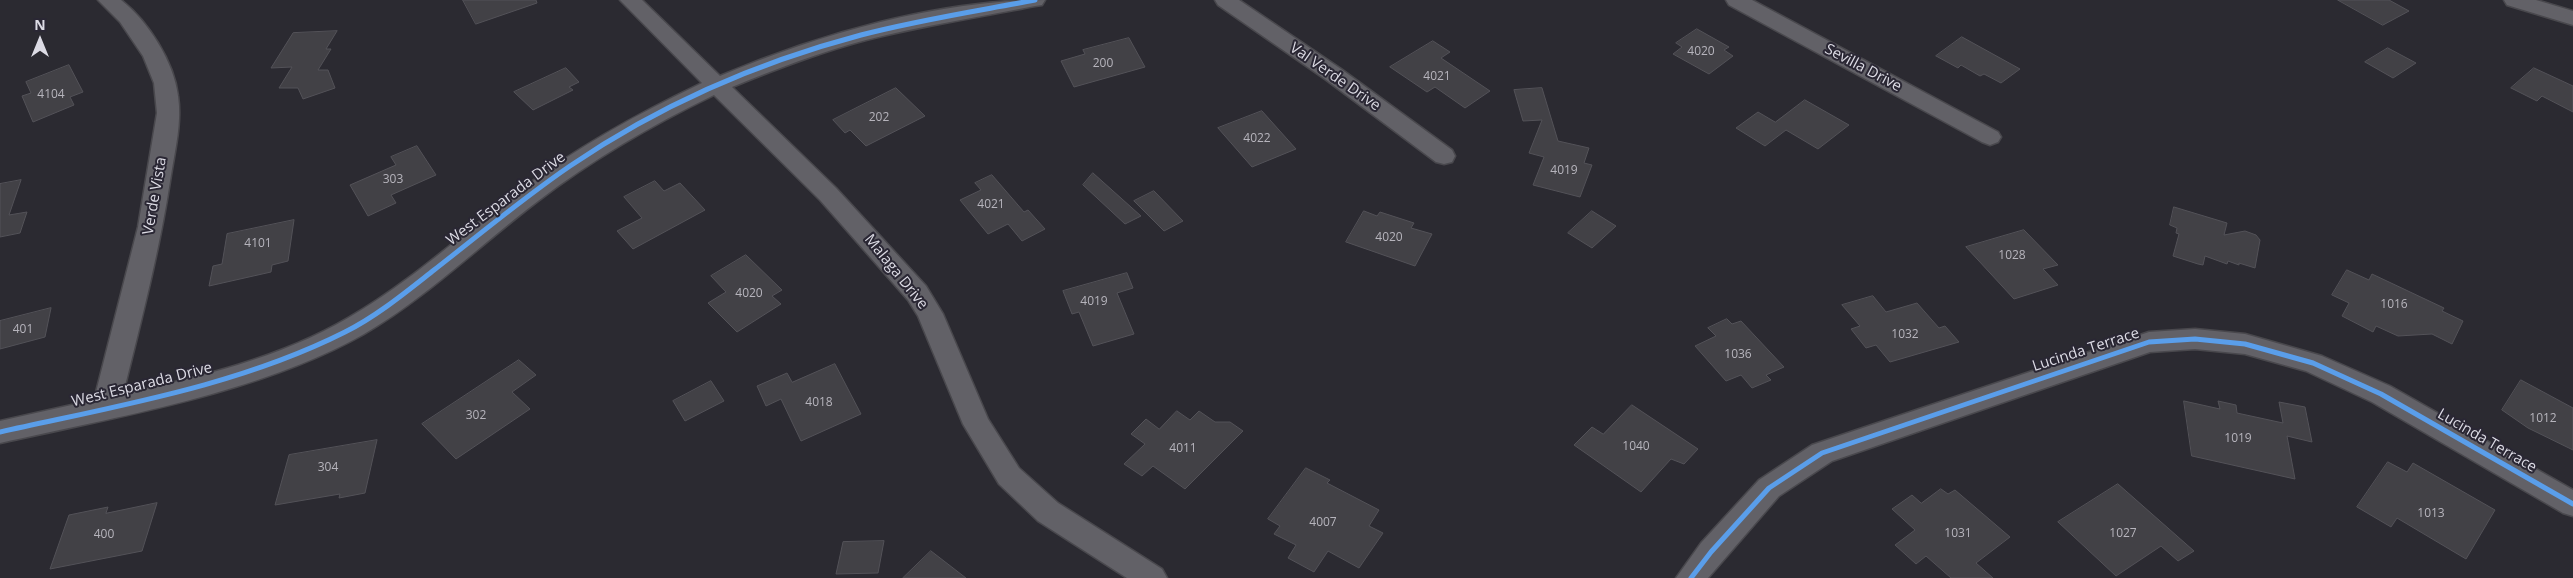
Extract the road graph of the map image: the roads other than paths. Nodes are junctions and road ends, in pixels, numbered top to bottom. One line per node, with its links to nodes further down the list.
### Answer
1 (108, 0): 11 (street, Verde Vista)
2 (630, 0): 8 (street, Malaga Drive)
3 (1035, 0): 8 (street, West Esparada Drive)
4 (1225, 0): 10 (street, Val Verde Drive)
5 (1736, 0): 9 (street, Sevilla Drive)
6 (2514, 0): 7 (street)
7 (2573, 18)
8 (718, 87): 11 (street, West Esparada Drive); 14 (street, Malaga Drive)
9 (1990, 137)
10 (1444, 156)
11 (106, 408): 12 (street, West Esparada Drive)
12 (0, 432)
13 (2573, 504): 15 (street, Lucinda Terrace)
14 (1152, 578)
15 (1691, 578)

